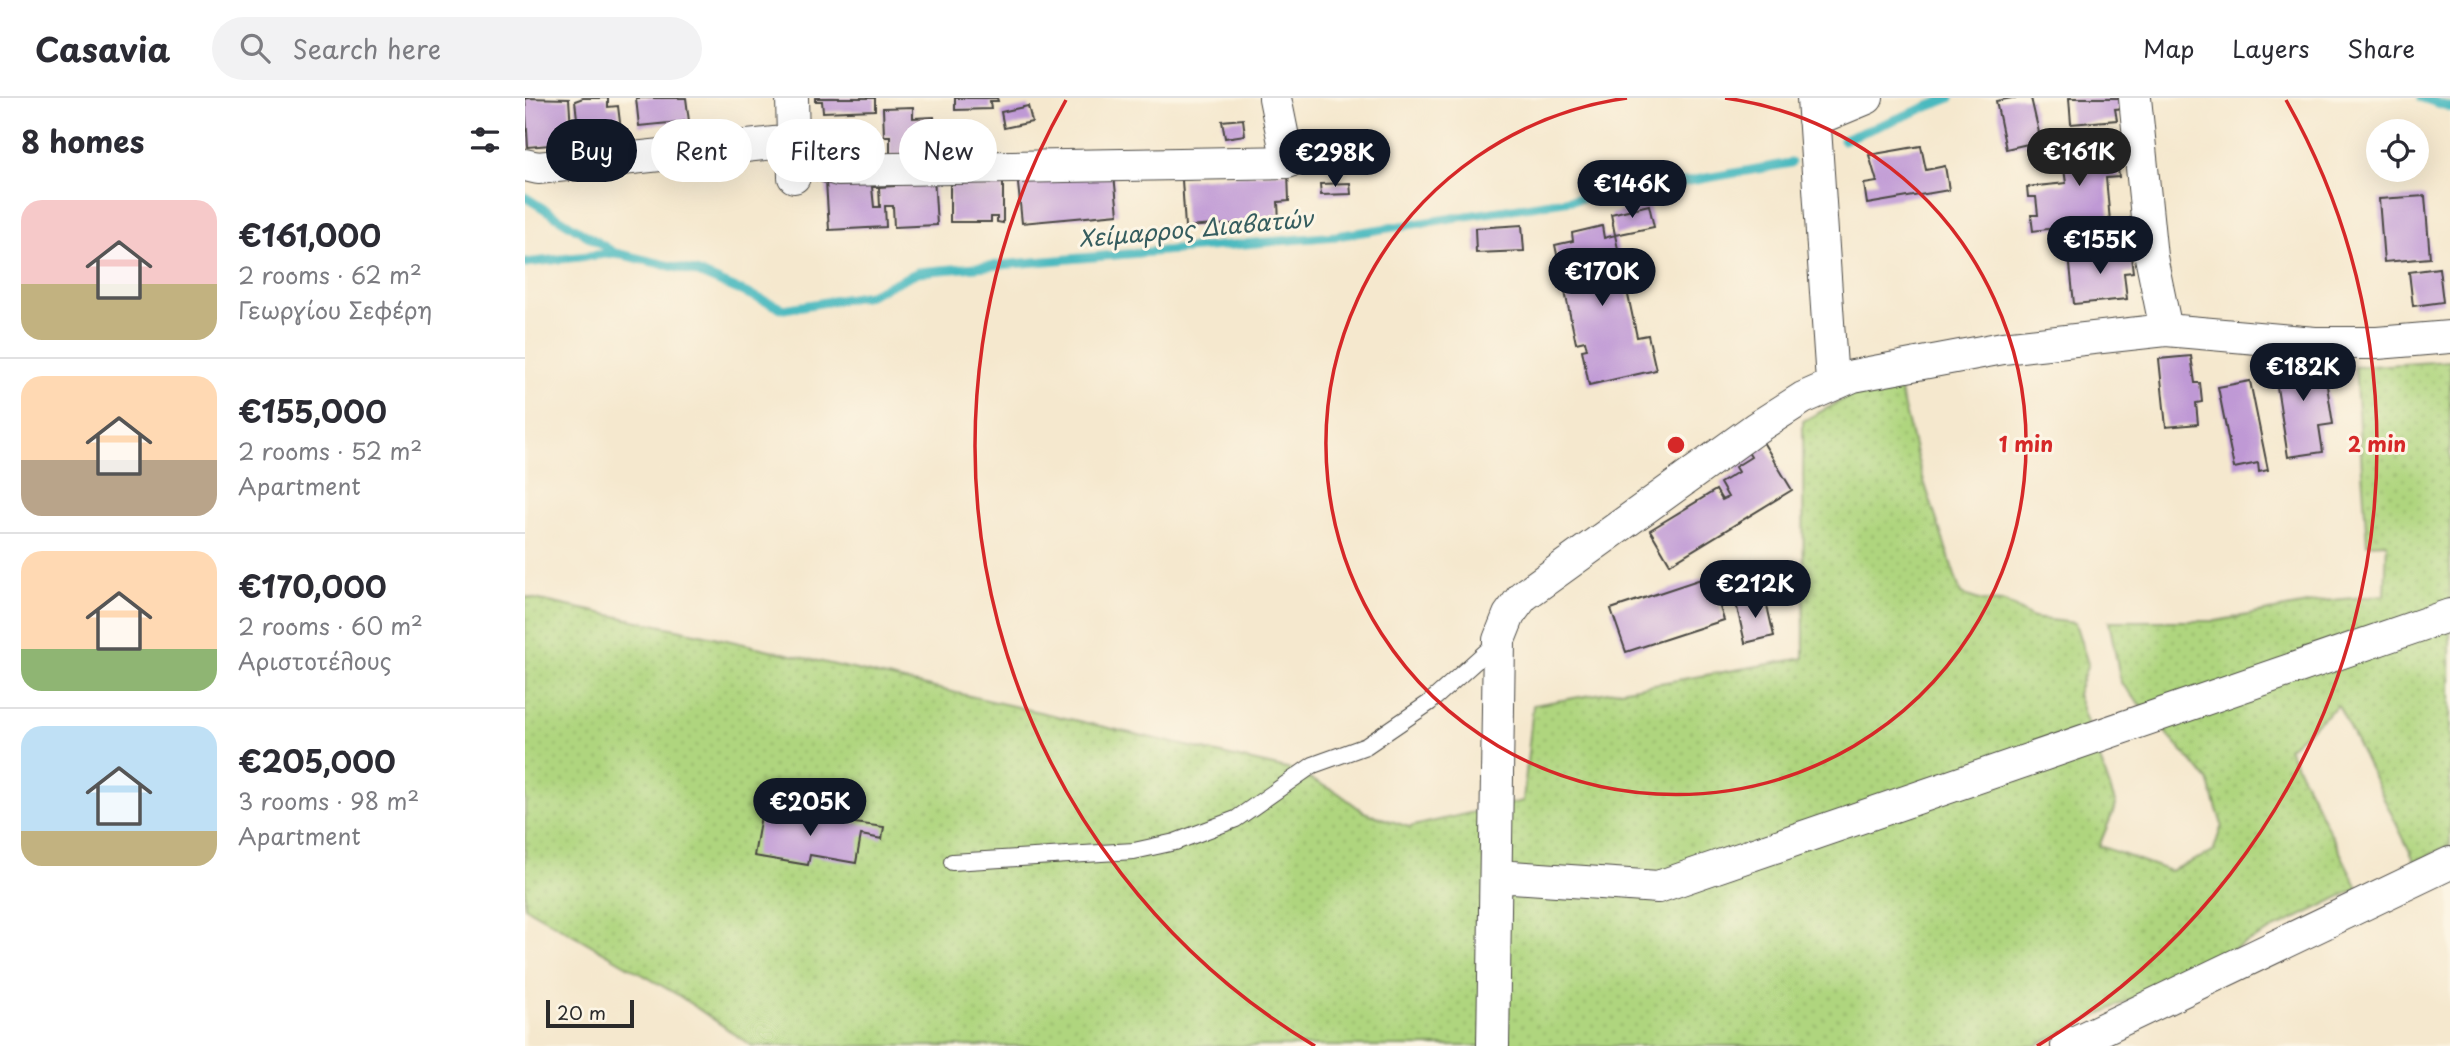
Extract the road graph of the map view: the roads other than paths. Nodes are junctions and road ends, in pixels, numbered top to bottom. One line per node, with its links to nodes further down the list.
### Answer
1 (792, 98): 6 (street)
2 (1275, 98): 9 (street)
3 (1867, 98): 5 (street)
4 (2135, 98): 10 (street)
5 (1814, 109): 12 (street)
6 (792, 119)
7 (766, 144): 8 (street)
8 (525, 165)
9 (885, 169)
10 (2165, 330): 11 (street); 12 (street)
11 (2450, 337)
12 (1832, 382): 14 (street)
13 (2450, 615): 17 (street)
14 (1499, 640): 15 (lane); 17 (street)
15 (952, 862)
16 (2450, 863): 19 (street)
17 (1497, 876): 18 (street)
18 (1493, 1046)
19 (2067, 1046)

